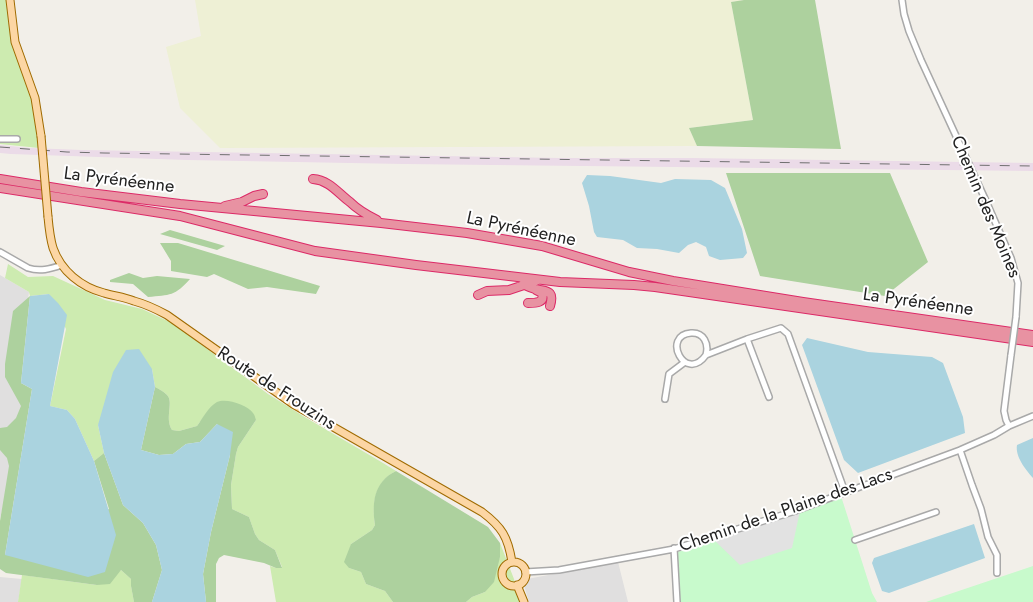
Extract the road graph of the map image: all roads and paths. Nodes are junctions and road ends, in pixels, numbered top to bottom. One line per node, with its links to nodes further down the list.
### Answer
1 (10, 0): 12 (main road, Route de Frouzins, bridge)
2 (902, 0): 29 (street, Chemin des Moines, bridge)
3 (0, 139): 4 (street)
4 (17, 139)
5 (0, 179): 9 (highway, La Pyrénéenne)
6 (313, 179): 10 (highway)
7 (0, 188): 13 (highway, La Pyrénéenne)
8 (263, 194): 9 (highway)
9 (219, 208): 10 (highway, La Pyrénéenne)
10 (381, 222): 21 (highway, La Pyrénéenne)
11 (0, 252): 12 (street)
12 (62, 265): 35 (main road, Route de Frouzins)
13 (506, 276): 14 (highway, La Pyrénéenne); 15 (highway)
14 (538, 280): 15 (highway); 23 (highway, La Pyrénéenne)
15 (524, 285): 16 (highway); 17 (highway)
16 (509, 290): 17 (highway); 18 (highway)
17 (535, 290): 19 (highway); 20 (highway)
18 (478, 296)
19 (528, 303)
20 (550, 306)
21 (1033, 335)
22 (747, 339): 24 (street); 26 (street); 31 (street)
23 (1033, 342)
24 (706, 355): 25 (street); 25 (street)
25 (685, 362): 27 (street)
26 (769, 397)
27 (664, 399)
28 (1033, 416): 29 (street)
29 (1009, 426): 30 (street, Chemin de la Plaine des Lacs)
30 (960, 450): 31 (street, Chemin de la Plaine des Lacs); 37 (street)
31 (845, 492): 34 (street, Chemin de la Plaine des Lacs)
32 (936, 512): 33 (street)
33 (855, 540)
34 (674, 548): 36 (street, Chemin de la Plaine des Lacs); 40 (street)
35 (512, 562): 36 (main road); 38 (main road)
36 (525, 572): 38 (main road)
37 (997, 574)
38 (518, 585): 39 (main road)
39 (524, 602)
40 (676, 602)

